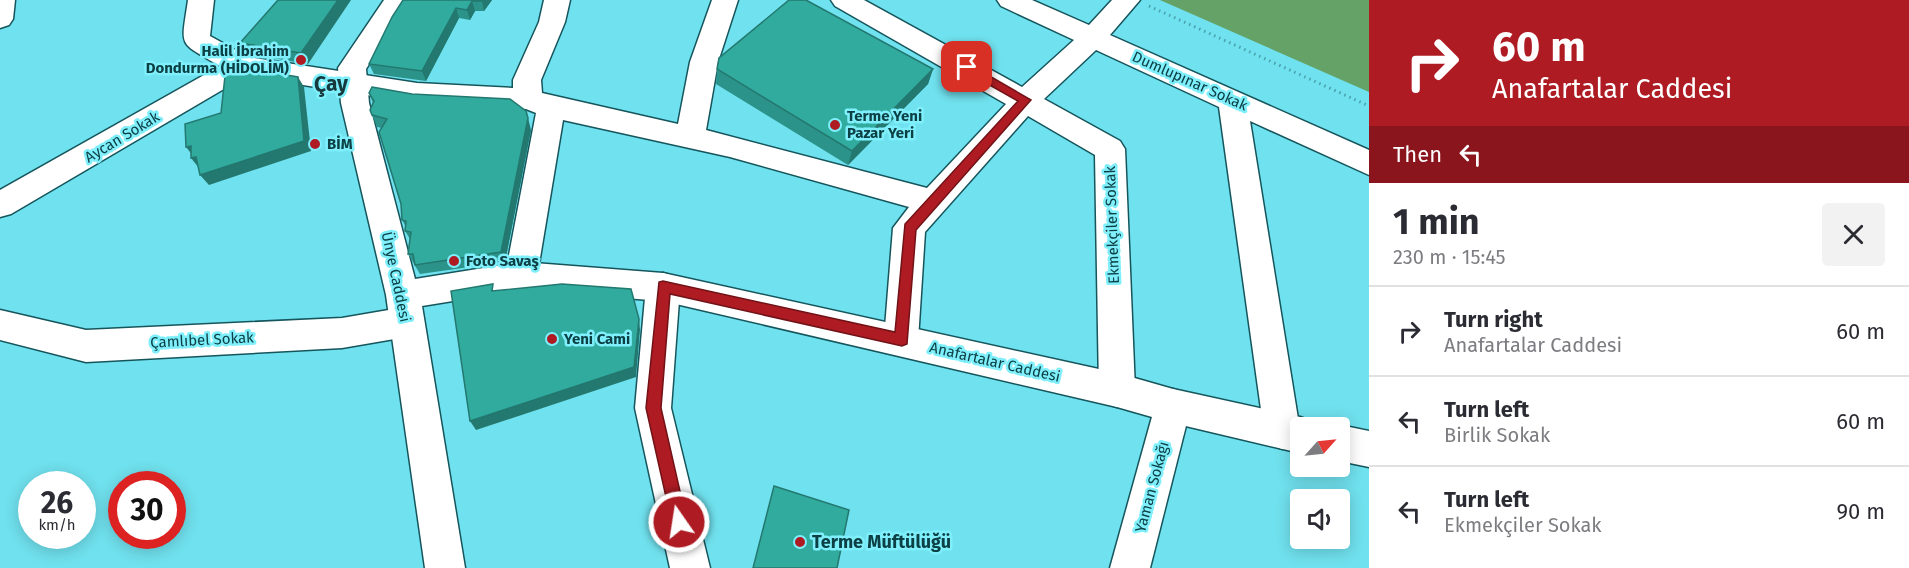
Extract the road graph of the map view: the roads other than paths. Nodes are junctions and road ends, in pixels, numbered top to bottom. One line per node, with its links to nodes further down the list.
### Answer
1 (2, 0): 9 (street)
2 (201, 0): 11 (street)
3 (397, 0): 12 (street, Ünye Caddesi)
4 (557, 0): 15 (street)
5 (725, 0): 16 (street)
6 (844, 0): 13 (street, Ekmekçiler Sokak)
7 (1010, 0): 10 (street, Dumlupınar Sokak)
8 (1136, 2): 10 (street)
9 (0, 19)
10 (1092, 38): 13 (street); 14 (street, Dumlupınar Sokak)
11 (242, 66): 12 (street); 19 (street, Aycan Sokak)
12 (353, 83): 15 (street); 22 (street, Ünye Caddesi)
13 (1026, 100): 18 (street); 25 (street, Ekmekçiler Sokak)
14 (1233, 100): 17 (street, Dumlupınar Sokak); 27 (street)
15 (540, 103): 16 (street); 20 (street)
16 (690, 137): 18 (street)
17 (1369, 163)
18 (933, 202): 24 (street)
19 (0, 205)
20 (521, 276): 21 (street, Anafartalar Caddesi); 22 (street, Anafartalar Caddesi)
21 (663, 287): 24 (street, Anafartalar Caddesi); 32 (street)
22 (405, 309): 23 (street, Çamlıbel Sokak); 31 (street, Ünye Caddesi)
23 (0, 325)
24 (902, 340): 25 (street, Anafartalar Caddesi)
25 (1117, 390): 26 (street, Anafartalar Caddesi)
26 (1173, 406): 28 (street, Anafartalar Caddesi); 33 (street, Yaman Sokağı)
27 (1290, 427)
28 (1290, 433)
29 (1350, 445): 30 (street)
30 (1369, 449)
31 (445, 568)
32 (690, 568)
33 (1130, 568)

